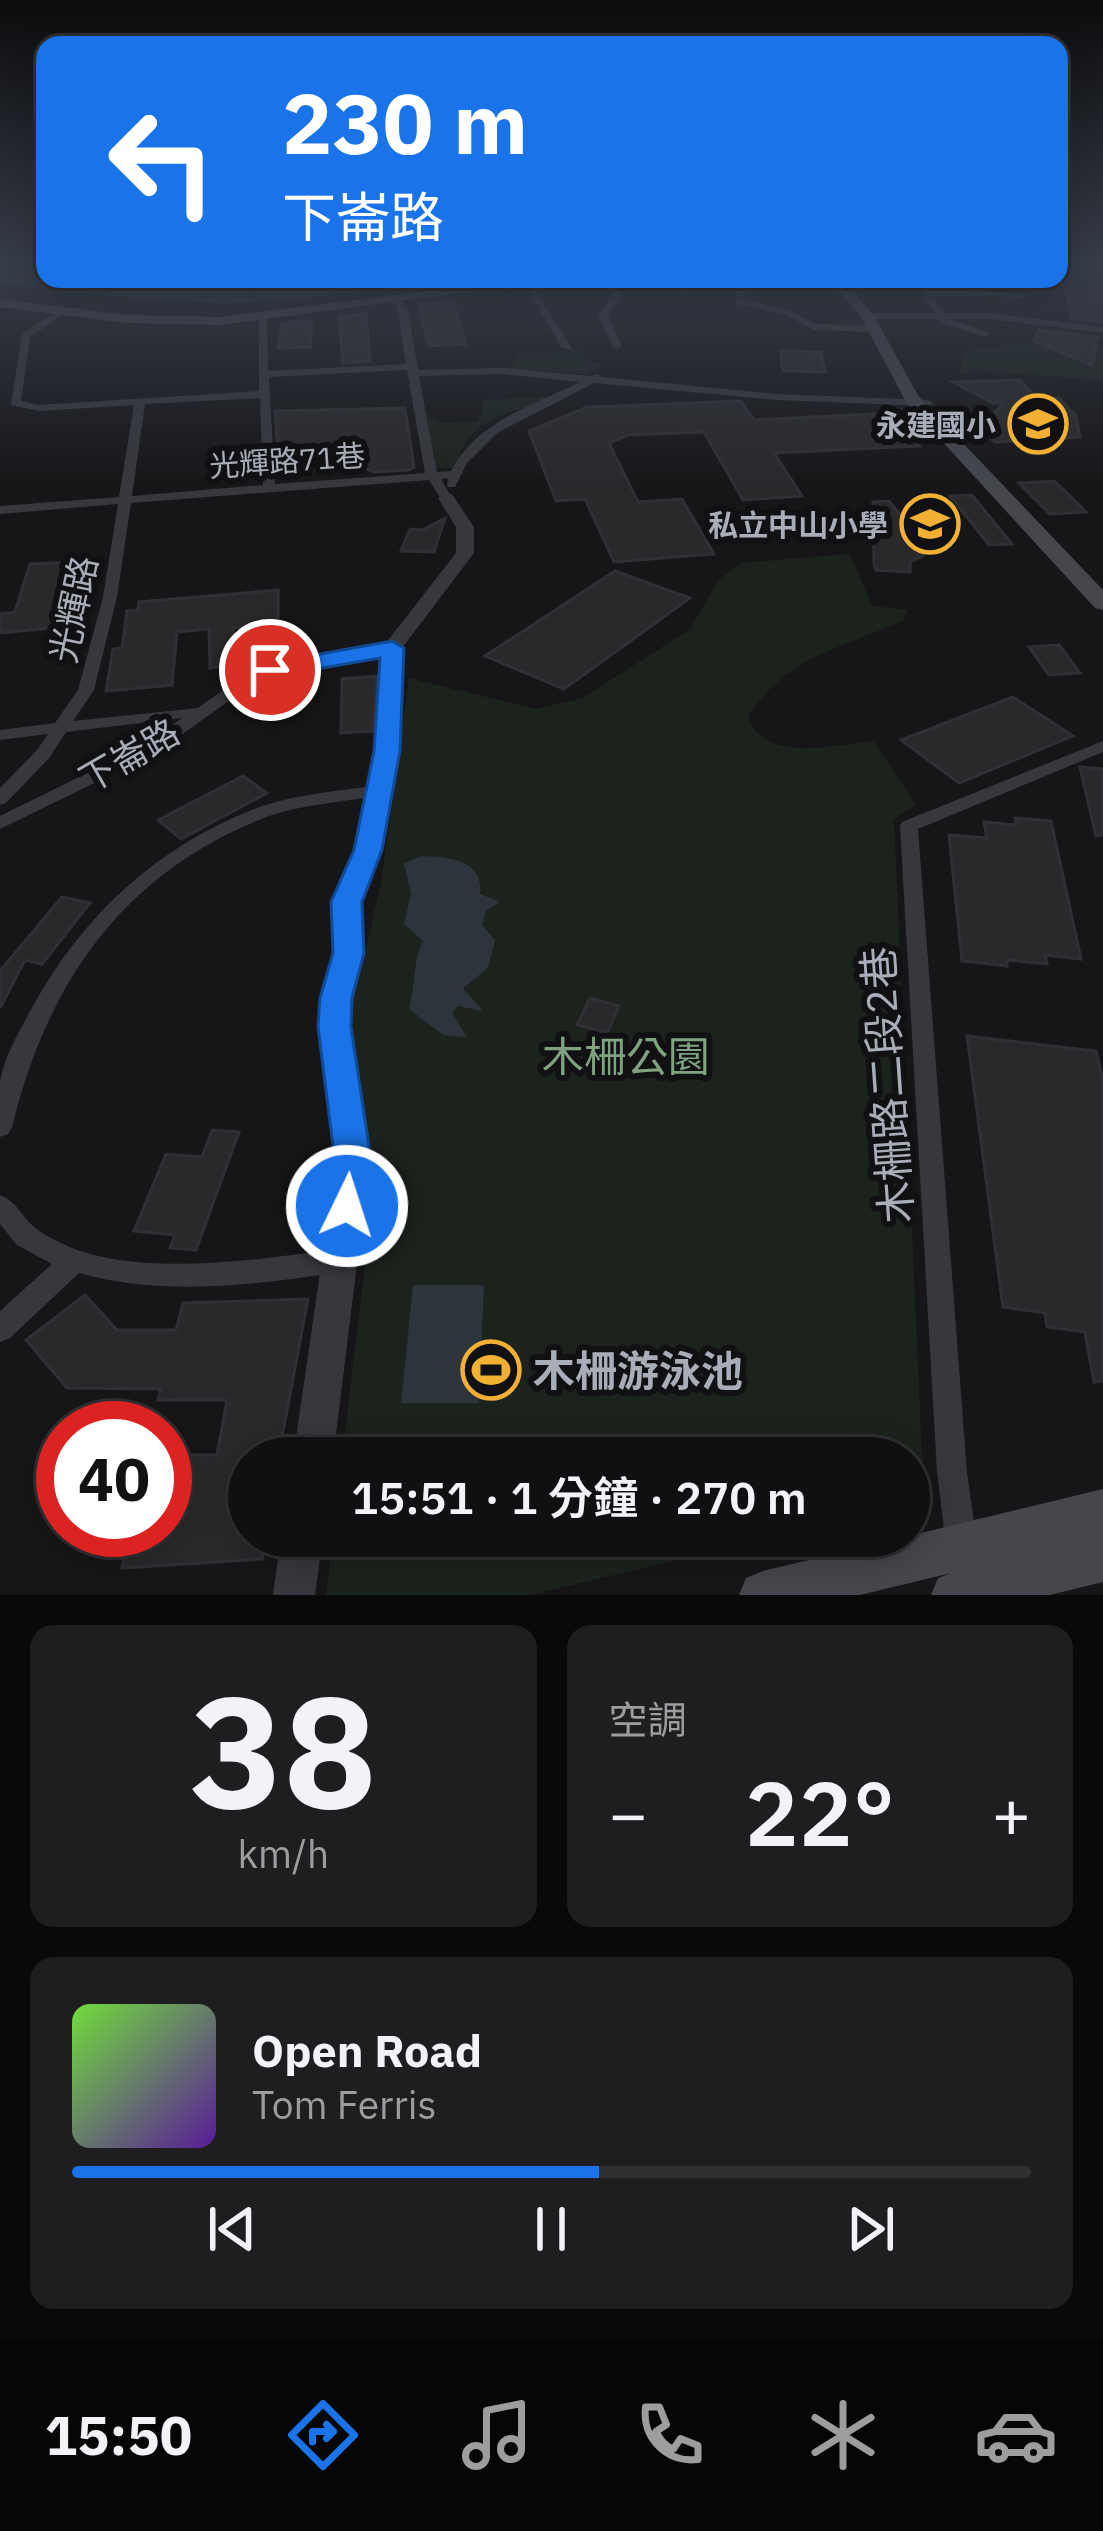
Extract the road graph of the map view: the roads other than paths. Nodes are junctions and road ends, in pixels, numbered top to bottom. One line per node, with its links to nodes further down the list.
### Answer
1 (24, 339): 13 (street)
2 (262, 339): 10 (street)
3 (407, 339): 9 (street)
4 (562, 339): 8 (street)
5 (614, 339): 7 (street)
6 (885, 339): 14 (main road)
7 (617, 346)
8 (567, 347)
9 (412, 370): 10 (street); 11 (street); 16 (street)
10 (263, 374): 12 (street)
11 (598, 377): 14 (street); 15 (street)
12 (265, 394): 13 (street); 17 (street)
13 (140, 401): 19 (street, 光輝路)
14 (923, 403): 21 (main road); 22 (main road)
15 (454, 475): 16 (street, 光輝路71巷); 18 (street)
16 (431, 476): 17 (street, 光輝路71巷); 18 (street)
17 (269, 489): 19 (street, 光輝路71巷)
18 (446, 497): 23 (street)
19 (124, 500): 20 (street, 光輝路71巷); 25 (street, 光輝路)
20 (0, 510)
21 (1103, 585)
22 (1103, 603)
23 (392, 648): 24 (street, 下崙路); 28 (street)
24 (199, 711): 25 (street); 30 (street, 下崙路)
25 (62, 729): 26 (street); 29 (street, 光輝路)
26 (0, 735)
27 (1103, 746): 40 (street, 木柵路二段2巷)
28 (380, 790): 31 (street); 34 (street)
29 (0, 800)
30 (0, 823)
31 (0, 1127)
32 (0, 1206): 33 (street)
33 (76, 1259): 34 (street); 35 (street)
34 (340, 1260): 36 (street)
35 (0, 1329)
36 (316, 1437)
37 (1103, 1512): 40 (main road)
38 (299, 1557): 41 (street)
39 (1103, 1558): 40 (main road)
40 (963, 1582): 42 (main road)
41 (294, 1595)
42 (763, 1595)

